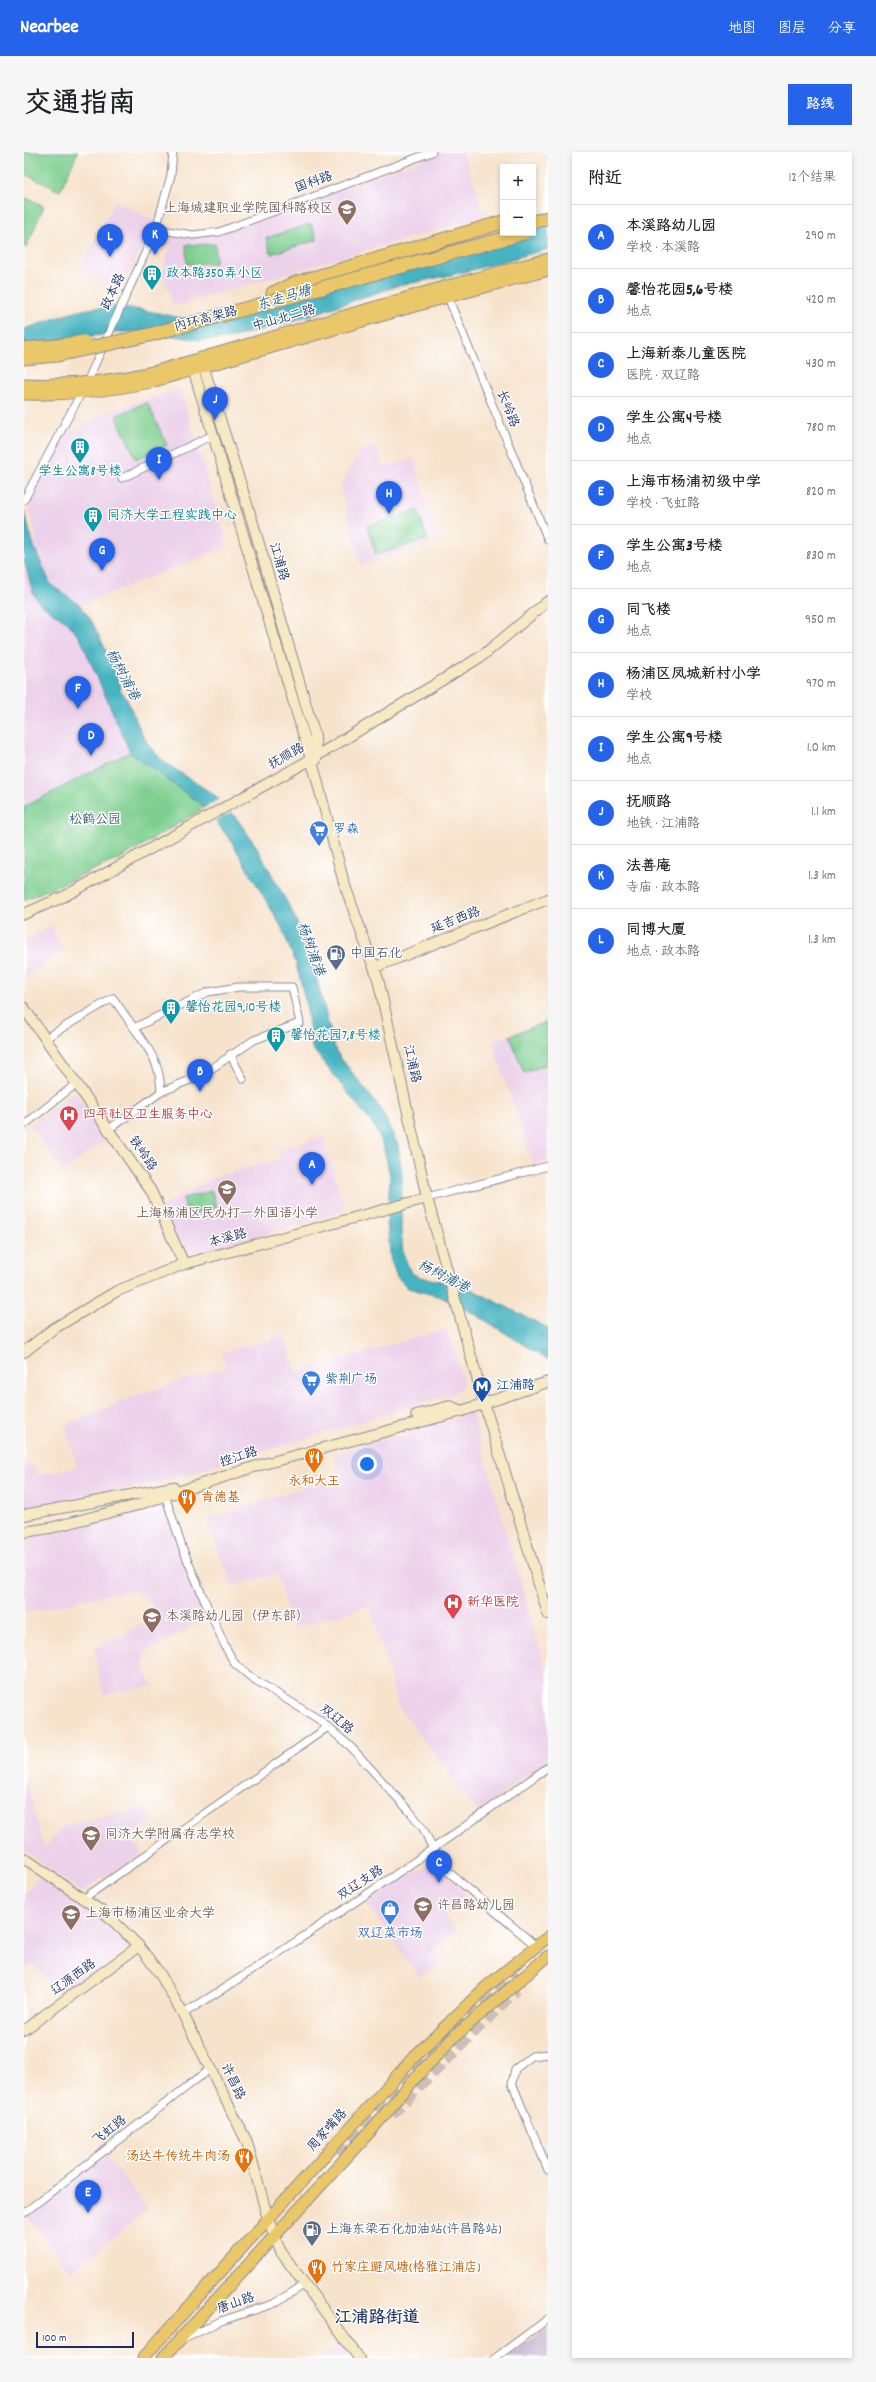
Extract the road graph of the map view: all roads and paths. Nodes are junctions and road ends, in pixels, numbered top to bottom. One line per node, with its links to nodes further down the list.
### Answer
1 (173, 152): 9 (street, 政本路)
2 (432, 152): 9 (street, 国科路)
3 (548, 210): 4 (highway)
4 (536, 212)
5 (548, 218): 6 (highway)
6 (536, 221)
7 (500, 223): 16 (highway)
8 (548, 227): 10 (highway)
9 (156, 229): 20 (street, 政本路)
10 (536, 230)
11 (500, 231): 16 (highway, 内环高架路)
12 (513, 236): 18 (highway, 内环高架路, bridge)
13 (548, 259): 15 (main road, 中山北二路)
14 (548, 270): 15 (main road, 中山北二路)
15 (446, 292): 19 (main road, 中山北二路); 27 (street, 长岭路)
16 (273, 293): 17 (highway, 内环高架路, bridge)
17 (24, 349)
18 (24, 358)
19 (197, 365): 20 (main road, 中山北二路); 22 (main road, 中山北二路); 29 (street, 江浦路)
20 (87, 382): 21 (main road, 中山北二路); 22 (street, 政本路)
21 (24, 384)
22 (82, 393): 23 (main road, 中山北二路); 26 (street, 政本路)
23 (24, 394)
24 (213, 435): 25 (street)
25 (122, 478)
26 (25, 500)
27 (548, 540)
28 (548, 601): 29 (street, 抚顺路)
29 (313, 758): 31 (street, 抚顺路); 32 (street, 江浦路)
30 (548, 900): 32 (street, 延吉西路)
31 (24, 914)
32 (375, 967): 43 (street, 江浦路)
33 (24, 1008): 35 (street, 铁岭路)
34 (134, 1028): 35 (street); 36 (street); 39 (street)
35 (44, 1039): 38 (street, 铁岭路)
36 (230, 1054): 37 (street); 39 (street)
37 (244, 1079)
38 (76, 1084): 40 (street); 41 (street, 铁岭路)
39 (161, 1092): 41 (street)
40 (24, 1125)
41 (109, 1129): 44 (street, 铁岭路)
42 (548, 1166): 43 (street, 本溪路)
43 (427, 1198): 44 (street, 本溪路); 47 (street, 江浦路)
44 (184, 1264): 45 (street, 本溪路)
45 (24, 1352)
46 (548, 1382): 47 (street, 控江路)
47 (484, 1403): 48 (street, 控江路); 51 (street, 江浦路)
48 (164, 1492): 49 (street, 控江路); 50 (street, 控江路); 52 (street, 双辽路)
49 (24, 1515)
50 (24, 1532)
51 (548, 1614)
52 (328, 1727): 54 (street, 双辽路); 56 (street)
53 (548, 1767): 54 (street, 双辽支路)
54 (434, 1849): 59 (street, 双辽路); 61 (street, 双辽支路)
55 (24, 1858): 56 (street, 许昌路)
56 (83, 1899): 58 (street, 许昌路)
57 (548, 1937): 59 (main road, 周家嘴路)
58 (139, 1946): 61 (street, 许昌路); 62 (street, 辽源西路)
59 (536, 1946): 67 (main road, 周家嘴路)
60 (548, 1956): 68 (main road)
61 (183, 2014): 64 (street, 许昌路)
62 (24, 2030)
63 (548, 2054): 65 (street)
64 (211, 2068): 66 (street, 飞虹路); 67 (street, 许昌路)
65 (548, 2170)
66 (24, 2213)
67 (268, 2218): 68 (street, 许昌路); 72 (main road, 周家嘴路)
68 (274, 2237): 69 (street, 许昌路); 71 (main road)
69 (304, 2285): 71 (street, 唐山路); 74 (street, 许昌路)
70 (548, 2319): 75 (street)
71 (175, 2344): 73 (main road)
72 (143, 2358)
73 (163, 2358)
74 (359, 2358)
75 (495, 2358)

